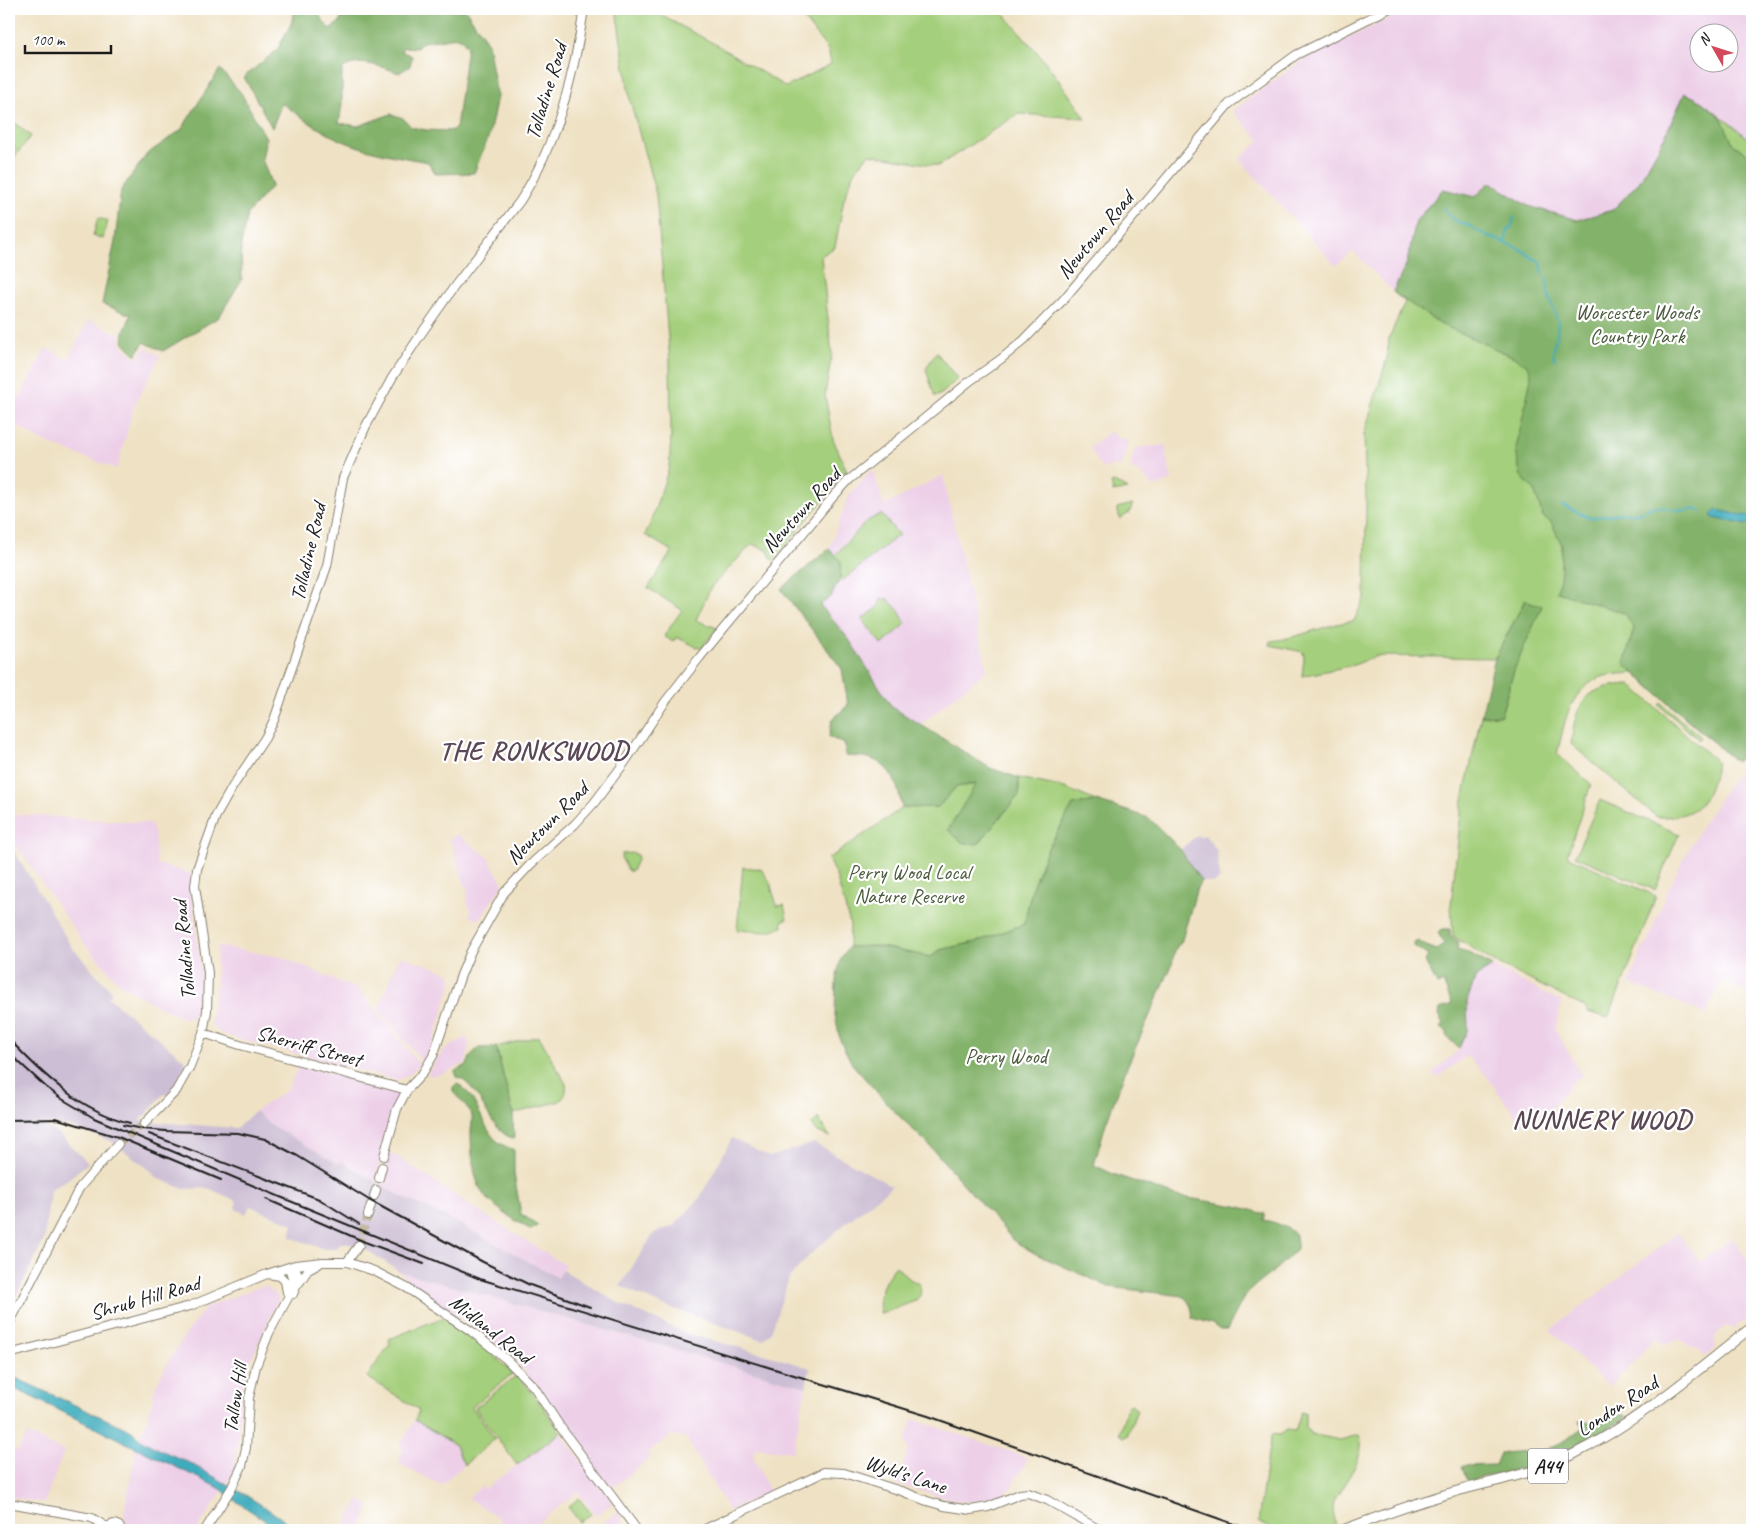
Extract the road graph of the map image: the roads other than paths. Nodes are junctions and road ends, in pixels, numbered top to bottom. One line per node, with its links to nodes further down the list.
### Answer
1 (584, 9): 3 (main road, Tolladine Road)
2 (1388, 9): 4 (main road, Newtown Road)
3 (202, 1032): 4 (main road, Sherriff Street); 5 (main road, Tolladine Road)
4 (407, 1090): 7 (main road, Newtown Road)
5 (144, 1124)
6 (118, 1144): 20 (main road)
7 (384, 1156)
8 (382, 1167): 9 (main road)
9 (379, 1178)
10 (372, 1205): 11 (main road)
11 (368, 1216)
12 (359, 1245): 14 (main road)
13 (323, 1262): 14 (main road, Midland Road); 15 (main road, Midland Road); 17 (main road, Tallow Hill)
14 (347, 1262): 27 (main road, Midland Road)
15 (292, 1266): 16 (main road, Shrub Hill Road); 17 (main road); 18 (main road, Tallow Hill)
16 (267, 1274): 19 (main road, Tallow Hill); 22 (main road, Shrub Hill Road)
17 (297, 1285): 18 (main road, Tallow Hill)
18 (287, 1301): 19 (main road, Tallow Hill)
19 (276, 1320): 26 (main road, Tallow Hill)
20 (9, 1324)
21 (1752, 1327): 30 (main road, London Road / A44)
22 (9, 1354)
23 (9, 1503): 24 (main road)
24 (108, 1529): 25 (main road)
25 (121, 1530)
26 (206, 1530)
27 (637, 1530)
28 (703, 1530): 29 (main road, Wyld's Lane)
29 (1100, 1530)
30 (1343, 1530)

